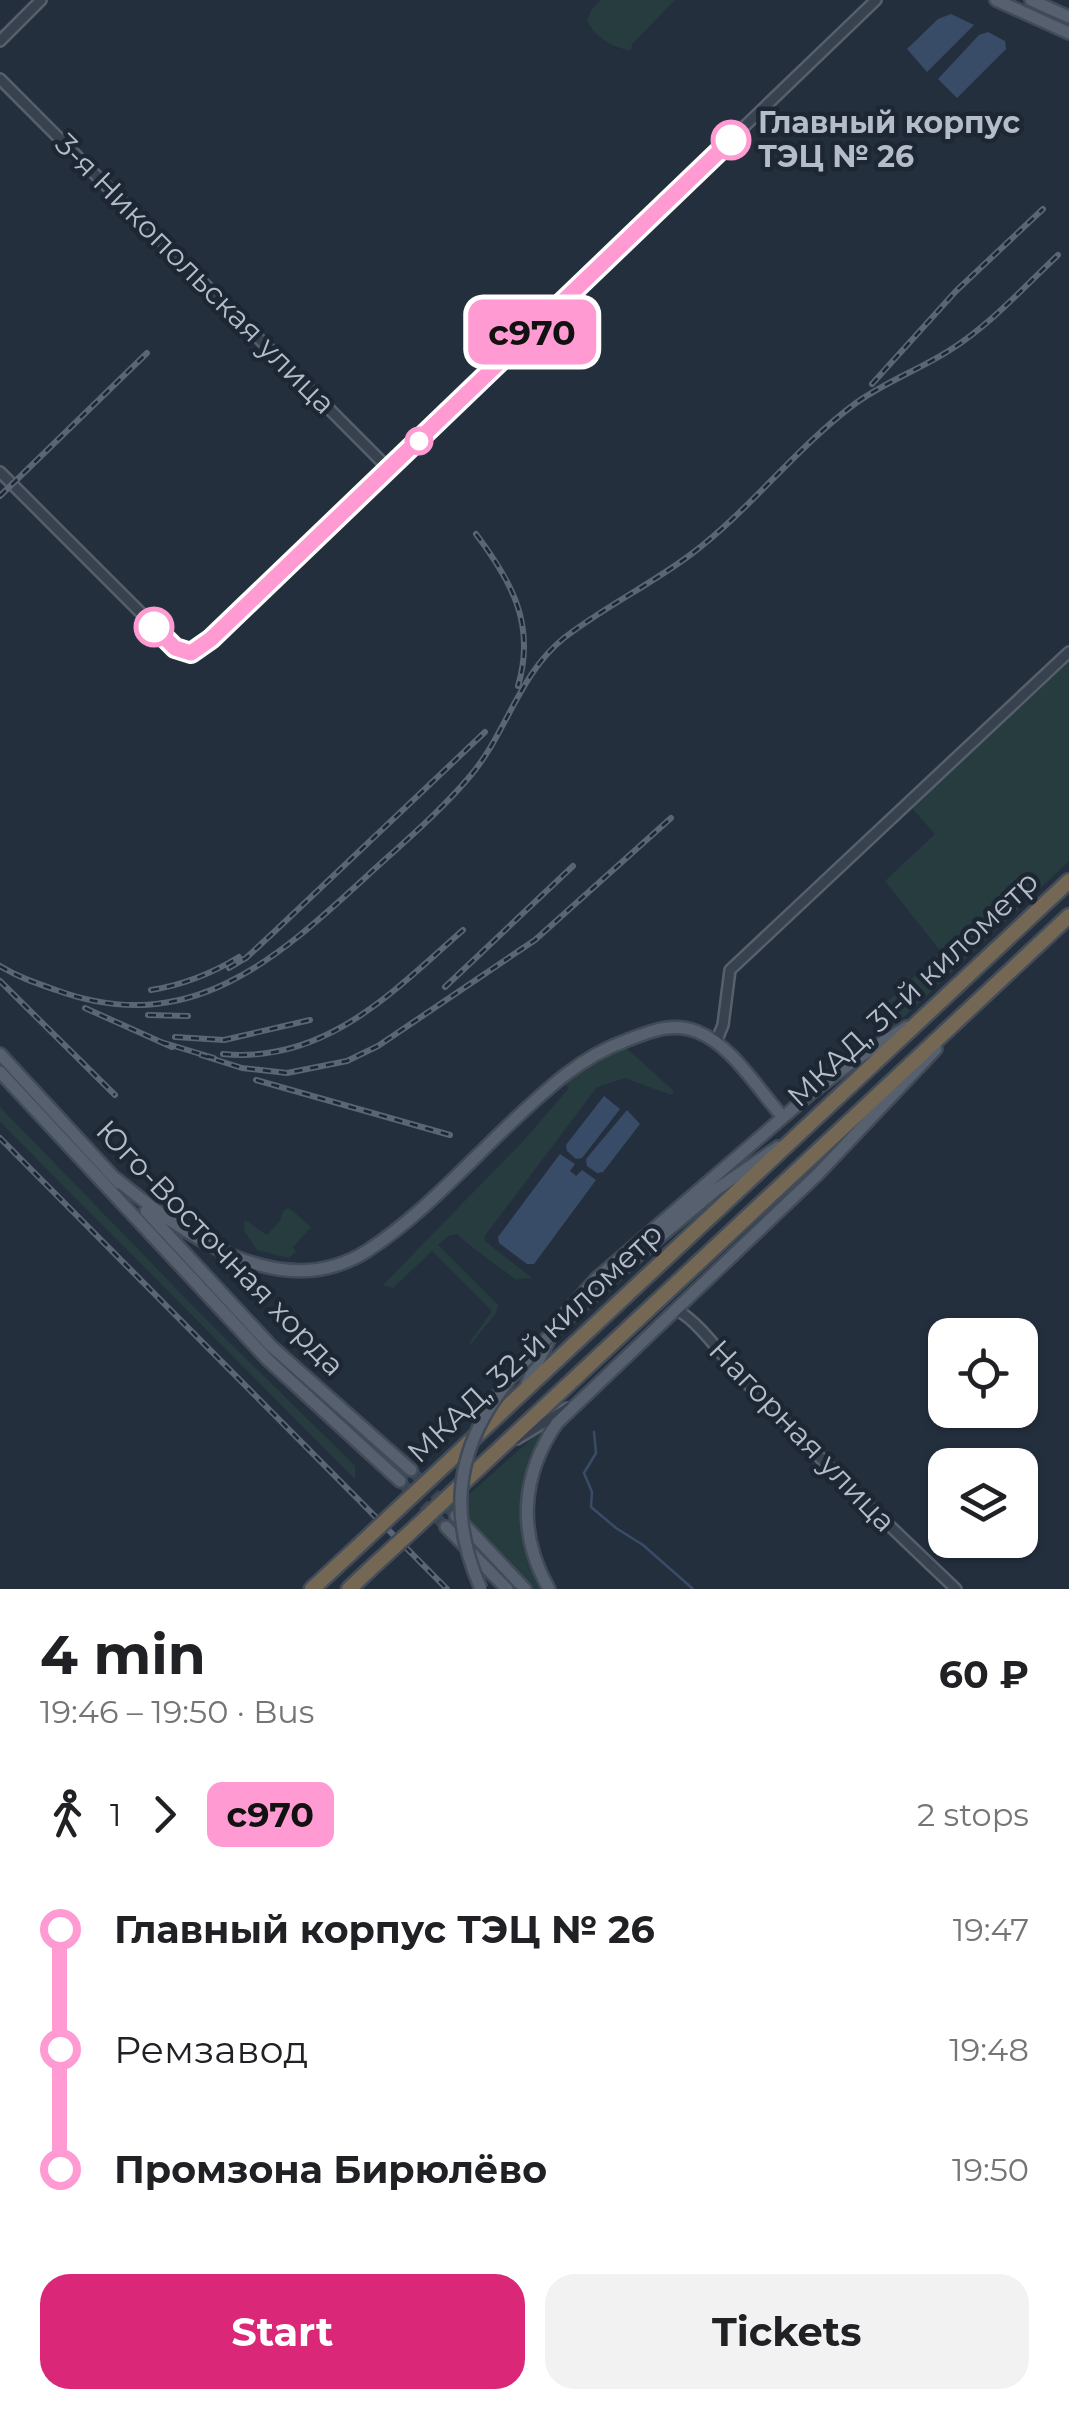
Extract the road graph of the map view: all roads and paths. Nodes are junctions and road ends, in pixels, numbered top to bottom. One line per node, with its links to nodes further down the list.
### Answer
1 (41, 0): 7 (street)
2 (876, 0): 9 (street)
3 (996, 0): 6 (main road)
4 (1031, 0): 5 (main road)
5 (1069, 16)
6 (1069, 33)
7 (0, 41)
8 (0, 79): 9 (street, 3-я Никопольская улица)
9 (390, 470): 10 (street)
10 (0, 472)
11 (1069, 652): 16 (street)
12 (1069, 881): 15 (highway, МКАД, 31-й километр)
13 (1069, 918): 14 (highway, МКАД, 31-й километр)
14 (1018, 963): 21 (highway, МКАД, 31-й километр); 23 (main road)
15 (927, 1014): 19 (main road); 20 (highway, МКАД, 31-й километр)
16 (716, 1042): 19 (main road); 22 (main road)
17 (0, 1054): 22 (main road, Юго-Восточная хорда)
18 (0, 1072): 30 (main road, Юго-Восточная хорда)
19 (782, 1118): 26 (main road)
20 (795, 1137): 26 (highway, МКАД, 32-й километр); 35 (main road, bridge)
21 (806, 1161): 28 (highway, МКАД, 32-й километр)
22 (115, 1178): 29 (main road, Юго-Восточная хорда)
23 (693, 1293): 24 (main road); 25 (street, Нагорная улица)
24 (672, 1313): 25 (street, Нагорная улица); 27 (main road)
25 (694, 1322): 39 (street, Нагорная улица)
26 (515, 1400): 33 (highway, МКАД, 32-й километр, bridge)
27 (575, 1403): 28 (street); 38 (main road)
28 (494, 1453): 34 (highway, МКАД, 32-й километр, bridge)
29 (411, 1470)
30 (400, 1482)
31 (456, 1516): 37 (main road)
32 (446, 1527): 36 (main road)
33 (312, 1589)
34 (350, 1589)
35 (481, 1589)
36 (506, 1589)
37 (525, 1589)
38 (549, 1589)
39 (956, 1589)

